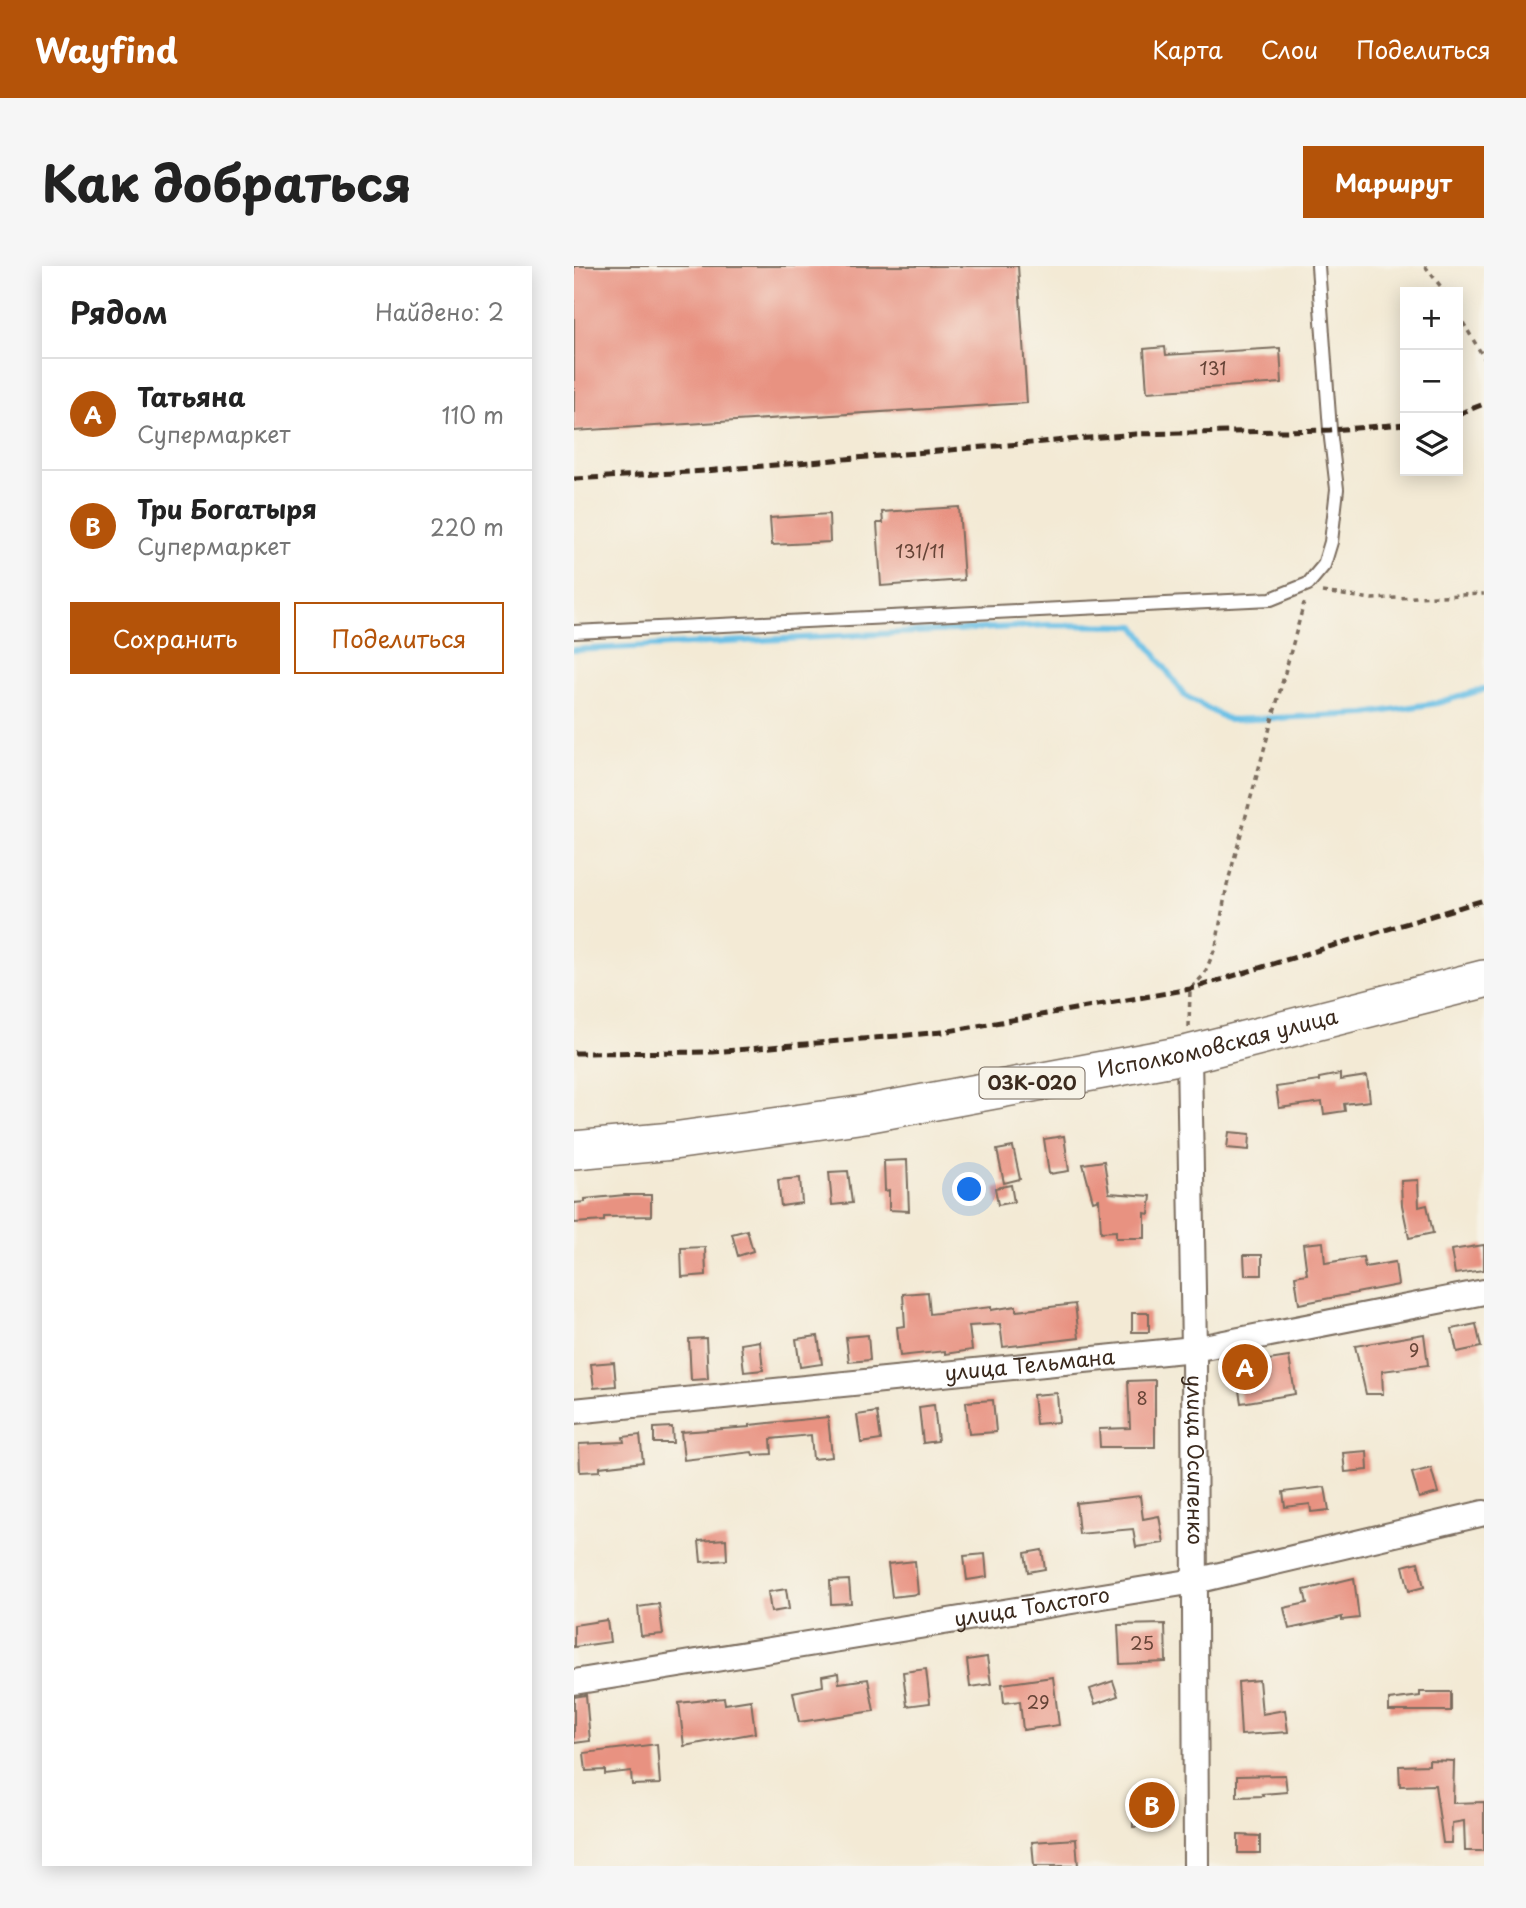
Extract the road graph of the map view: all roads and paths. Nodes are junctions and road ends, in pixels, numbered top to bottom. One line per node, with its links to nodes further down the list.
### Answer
1 (1318, 266): 6 (lane)
2 (1425, 266): 3 (path)
3 (1441, 287)
4 (1463, 322): 5 (path)
5 (1484, 358)
6 (1308, 584): 7 (path); 8 (lane); 10 (path)
7 (1484, 594)
8 (574, 632)
9 (1484, 979): 10 (main road, Исполкомовская улица / 03К-020)
10 (1189, 1054): 11 (main road, Исполкомовская улица / 03К-020); 13 (street, улица Осипенко)
11 (574, 1150)
12 (1484, 1292): 13 (street, улица Тельмана)
13 (1194, 1349): 14 (street, улица Тельмана); 16 (street, улица Осипенко)
14 (574, 1411)
15 (1484, 1513): 16 (street, улица Толстого)
16 (1195, 1581): 17 (street, улица Толстого); 18 (street, улица Осипенко)
17 (574, 1682)
18 (1196, 1866)

